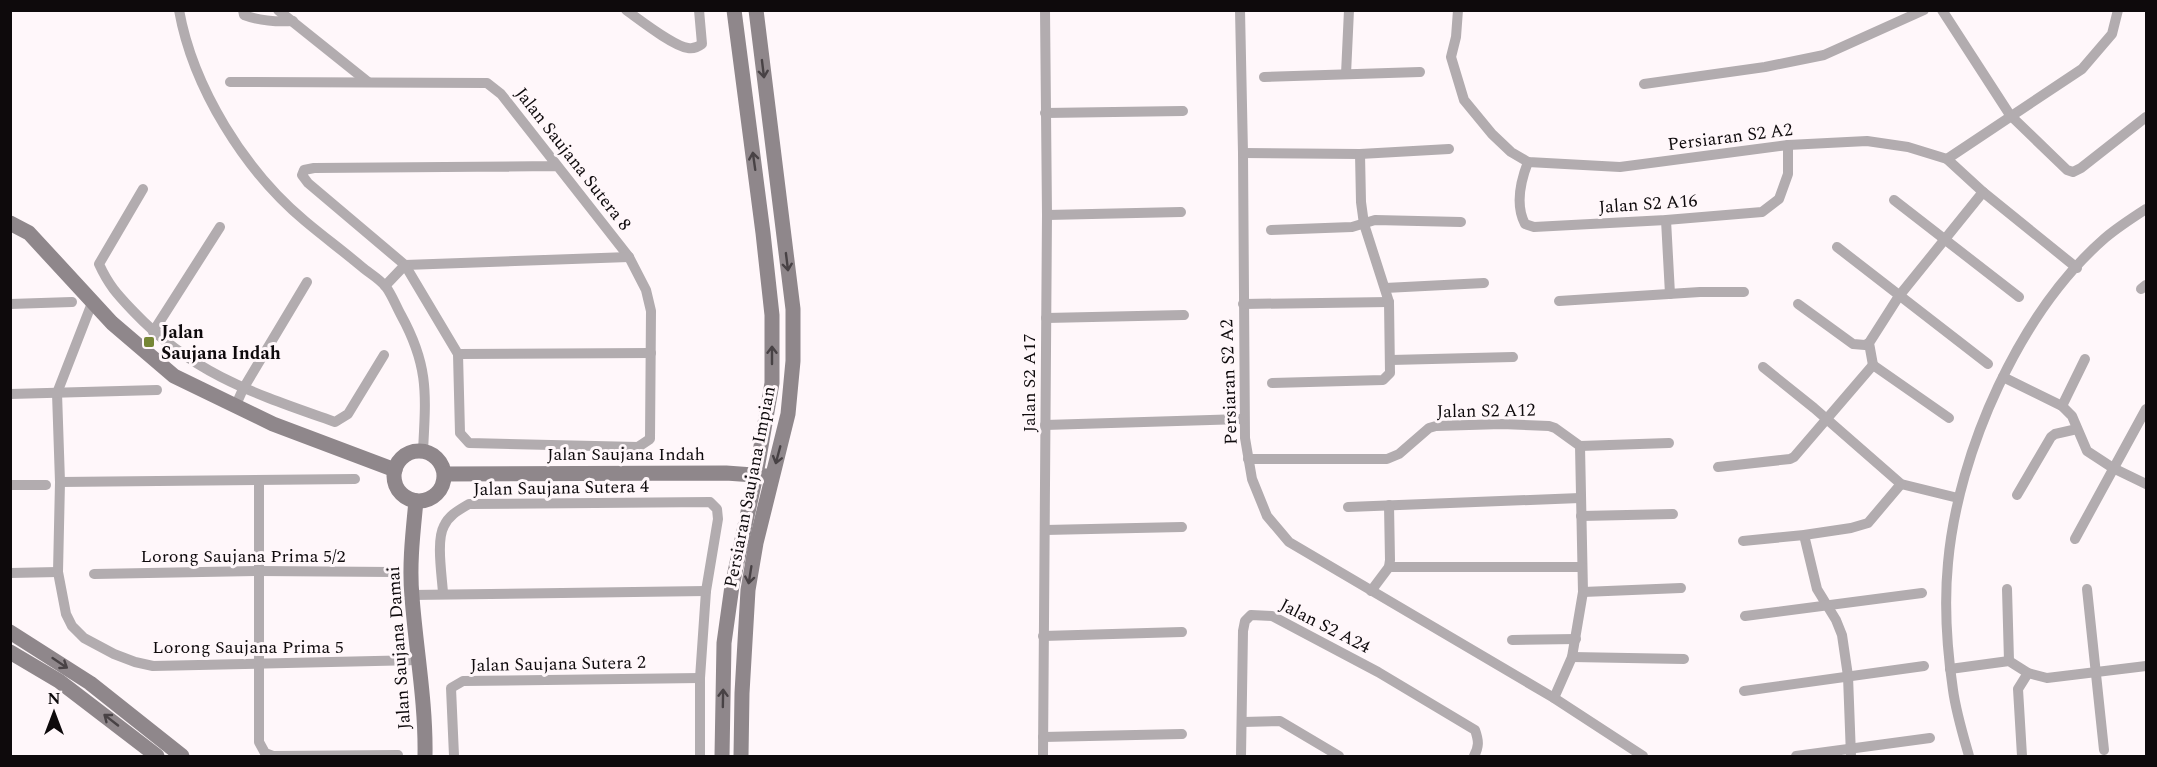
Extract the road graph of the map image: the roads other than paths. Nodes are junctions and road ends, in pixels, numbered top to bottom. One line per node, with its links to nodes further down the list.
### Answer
1 (179, 10): 52 (street)
2 (243, 10): 15 (street)
3 (278, 10): 15 (street)
4 (626, 10): 5 (street)
5 (699, 10)
6 (734, 10): 100 (street, Persiaran Saujana Impian, one-way to 6)
7 (756, 10): 100 (street, Persiaran Saujana Impian, one-way to 100)
8 (1045, 10): 23 (street, Jalan S2 A17)
9 (1240, 10): 28 (street, Persiaran S2 A2)
10 (1349, 10): 17 (street)
11 (1458, 10): 31 (street)
12 (1923, 10): 21 (street)
13 (1942, 10): 24 (street)
14 (2118, 10): 24 (street)
15 (293, 21): 20 (street)
16 (1420, 72): 17 (street)
17 (1346, 74): 18 (street)
18 (1263, 77)
19 (230, 82): 20 (street, Jalan Saujana Sutera 8)
20 (368, 82): 32 (street, Jalan Saujana Sutera 8)
21 (1644, 84)
22 (1183, 111): 23 (street)
23 (1045, 113): 38 (street, Jalan S2 A17)
24 (2010, 116): 25 (street); 30 (street)
25 (2146, 117)
26 (1788, 145): 30 (street, Persiaran S2 A2); 31 (street, Persiaran S2 A2); 39 (street, Jalan S2 A16)
27 (1449, 148): 29 (street)
28 (1243, 153): 29 (street); 63 (street, Persiaran S2 A2)
29 (1360, 154): 42 (street)
30 (1947, 159): 34 (street, Persiaran S2 A2)
31 (1528, 162): 39 (street, Jalan S2 A16)
32 (557, 166): 47 (street, Jalan Saujana Sutera 8); 48 (street)
33 (143, 189): 67 (street)
34 (1983, 192): 45 (street); 49 (street, Persiaran S2 A2)
35 (1894, 200): 45 (street)
36 (2146, 209): 49 (street)
37 (1181, 212): 38 (street)
38 (1047, 215): 66 (street, Jalan S2 A17)
39 (1666, 220): 55 (street)
40 (1461, 222): 42 (street)
41 (10, 223): 61 (street)
42 (1364, 224): 44 (street); 53 (street)
43 (220, 226): 67 (street)
44 (1272, 230)
45 (1945, 239): 56 (street); 57 (street)
46 (1837, 247): 56 (street)
47 (629, 257): 48 (street); 69 (street, Jalan Saujana Sutera 8)
48 (405, 266): 52 (street); 70 (street)
49 (2076, 268): 78 (street)
50 (307, 282): 80 (street)
51 (1484, 283): 53 (street)
52 (385, 285): 94 (street)
53 (1385, 288): 60 (street)
54 (1744, 292): 55 (street)
55 (1670, 294): 58 (street)
56 (1899, 296): 68 (street); 75 (street)
57 (2019, 297)
58 (1559, 301)
59 (72, 302): 62 (street)
60 (1389, 302): 63 (street); 74 (street)
61 (92, 303): 82 (street); 85 (street)
62 (10, 304)
63 (1243, 304): 89 (street, Persiaran S2 A2)
64 (1798, 304): 68 (street)
65 (1184, 315): 66 (street)
66 (1046, 318): 90 (street, Jalan S2 A17)
67 (153, 332): 80 (street)
68 (1869, 343): 76 (street)
69 (651, 353): 70 (street); 70 (street, Jalan Saujana Sutera 8)
70 (458, 354)
71 (384, 355): 80 (street)
72 (1513, 357): 74 (street)
73 (2085, 359): 84 (street)
74 (1391, 360): 79 (street)
75 (1988, 364)
76 (1873, 365): 87 (street); 88 (street)
77 (1763, 367): 87 (street)
78 (2004, 377): 84 (street); 110 (street)
79 (1272, 382)
80 (243, 389): 85 (street)
81 (157, 390): 82 (street)
82 (57, 393): 83 (street); 103 (street, Lorong Saujana Prima 5)
83 (10, 394)
84 (2062, 406): 91 (street)
85 (235, 407): 98 (street)
86 (2146, 409): 97 (street)
87 (1826, 418): 96 (street); 104 (street)
88 (1949, 418)
89 (1244, 419): 90 (street); 95 (street, Persiaran S2 A2)
90 (1045, 425): 117 (street, Jalan S2 A17)
91 (2077, 429): 97 (street); 108 (street)
92 (1669, 443): 93 (street)
93 (1580, 446): 95 (street, Jalan S2 A12); 109 (street)
94 (423, 451): 98 (street); 99 (street)
95 (1248, 459): 132 (street, Persiaran S2 A2)
96 (1718, 467)
97 (2113, 468): 105 (street); 119 (street)
98 (395, 470): 111 (street)
99 (445, 474): 100 (street, Jalan Saujana Indah); 111 (street)
100 (764, 476): 171 (street, Persiaran Saujana Impian, one-way to 100); 172 (street, Persiaran Saujana Impian, one-way to 172)
101 (355, 479): 102 (street)
102 (259, 480): 103 (street); 123 (street)
103 (60, 482): 124 (street, Lorong Saujana Prima 5)
104 (1901, 484): 110 (street); 118 (street)
105 (2146, 484)
106 (10, 485): 107 (street)
107 (46, 485)
108 (2017, 495)
109 (1580, 498): 112 (street); 115 (street)
110 (1958, 498): 152 (street)
111 (416, 501): 136 (street, Jalan Saujana Damai)
112 (1389, 506): 113 (street); 121 (street)
113 (1348, 507)
114 (1673, 514): 115 (street)
115 (1581, 516): 122 (street)
116 (1182, 527): 117 (street)
117 (1045, 530): 141 (street, Jalan S2 A17)
118 (1804, 535): 120 (street); 137 (street)
119 (2075, 538)
120 (1743, 541)
121 (1389, 567): 122 (street); 132 (street)
122 (1582, 567): 133 (street)
123 (258, 571): 125 (street, Lorong Saujana Prima 5/2); 127 (street, Lorong Saujana Prima 5/2); 149 (street)
124 (58, 572): 126 (street); 149 (street, Lorong Saujana Prima 5)
125 (393, 572)
126 (10, 573)
127 (94, 574)
128 (1682, 588): 133 (street)
129 (2007, 589): 148 (street)
130 (2086, 590): 154 (street)
131 (706, 591): 134 (street); 134 (street, Jalan Saujana Sutera 4); 156 (street)
132 (1371, 591): 158 (street, Persiaran S2 A2)
133 (1582, 592): 142 (street)
134 (443, 593): 136 (street)
135 (1922, 593): 137 (street)
136 (411, 595): 147 (street, Jalan Saujana Damai)
137 (1826, 604): 138 (street); 155 (street)
138 (1745, 616)
139 (10, 632): 167 (street, one-way to 167)
140 (1182, 633): 141 (street)
141 (1043, 636): 161 (street, Jalan S2 A17)
142 (1576, 639): 143 (street); 145 (street)
143 (1512, 640)
144 (10, 652): 166 (street, one-way to 144)
145 (1572, 657): 146 (street); 158 (street)
146 (1684, 659)
147 (419, 660): 149 (street, Lorong Saujana Prima 5); 168 (street, Jalan Saujana Damai)
148 (2009, 661): 152 (street); 153 (street)
149 (258, 664): 165 (street)
150 (1924, 666): 155 (street)
151 (2146, 666): 154 (street)
152 (1950, 669): 179 (street)
153 (2028, 673): 154 (street); 180 (street)
154 (2096, 674): 163 (street)
155 (1848, 676): 157 (street); 164 (street)
156 (699, 678): 169 (street, Jalan Saujana Sutera 2); 170 (street)
157 (1744, 691)
158 (1554, 698): 177 (street, Persiaran S2 A2)
159 (1243, 722): 174 (street, Jalan S2 A24); 175 (street); 176 (street, Jalan S2 A24)
160 (1182, 734): 161 (street)
161 (1043, 737): 173 (street, Jalan S2 A17)
162 (1930, 738): 164 (street)
163 (2104, 750)
164 (1850, 753): 178 (street)
165 (398, 755)
166 (157, 756)
167 (183, 756)
168 (425, 756)
169 (454, 756)
170 (700, 756)
171 (722, 756)
172 (741, 756)
173 (1043, 756)
174 (1241, 756)
175 (1339, 756)
176 (1474, 756)
177 (1643, 756)
178 (1796, 756)
179 (1969, 756)
180 (2022, 756)

